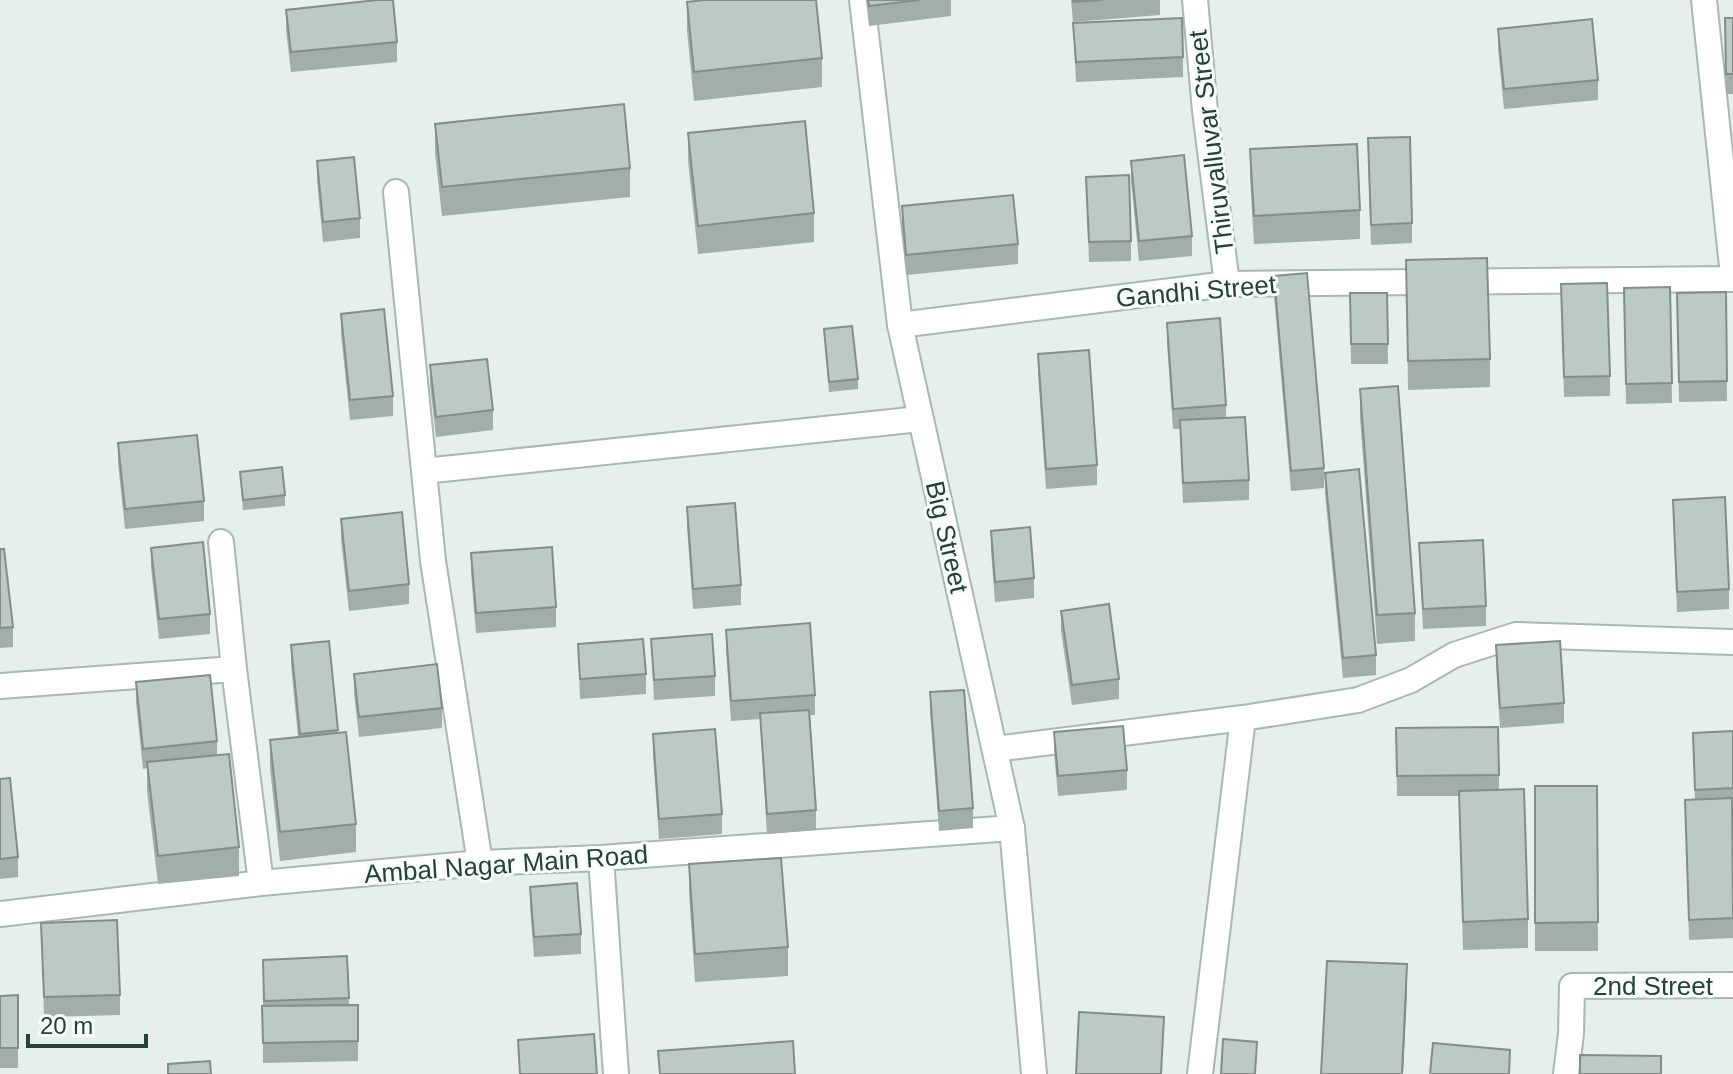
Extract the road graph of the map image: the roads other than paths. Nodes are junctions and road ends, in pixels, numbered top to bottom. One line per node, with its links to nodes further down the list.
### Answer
1 (862, 0): 7 (street, Big Street)
2 (1195, 0): 6 (street, Thiruvalluvar Street)
3 (1704, 0): 5 (street)
4 (396, 192): 9 (street)
5 (1733, 278): 6 (street, Gandhi Street)
6 (1227, 284): 7 (street, Gandhi Street)
7 (900, 325): 8 (street, Big Street)
8 (920, 419): 9 (street); 15 (street, Big Street)
9 (424, 471): 18 (street)
10 (221, 542): 12 (street)
11 (1733, 642): 14 (street)
12 (234, 669): 13 (street); 19 (street)
13 (0, 686)
14 (1243, 718): 15 (street); 24 (street)
15 (995, 749): 16 (street, Big Street)
16 (1012, 828): 17 (street, Ambal Nagar Main Road); 23 (street, Big Street)
17 (601, 858): 18 (street, Ambal Nagar Main Road); 22 (street)
18 (480, 863): 19 (street, Ambal Nagar Main Road)
19 (261, 883): 20 (street, Ambal Nagar Main Road)
20 (0, 914)
21 (1733, 985): 25 (street, 2nd Street)
22 (616, 1074)
23 (1034, 1074)
24 (1200, 1074)
25 (1566, 1074)

